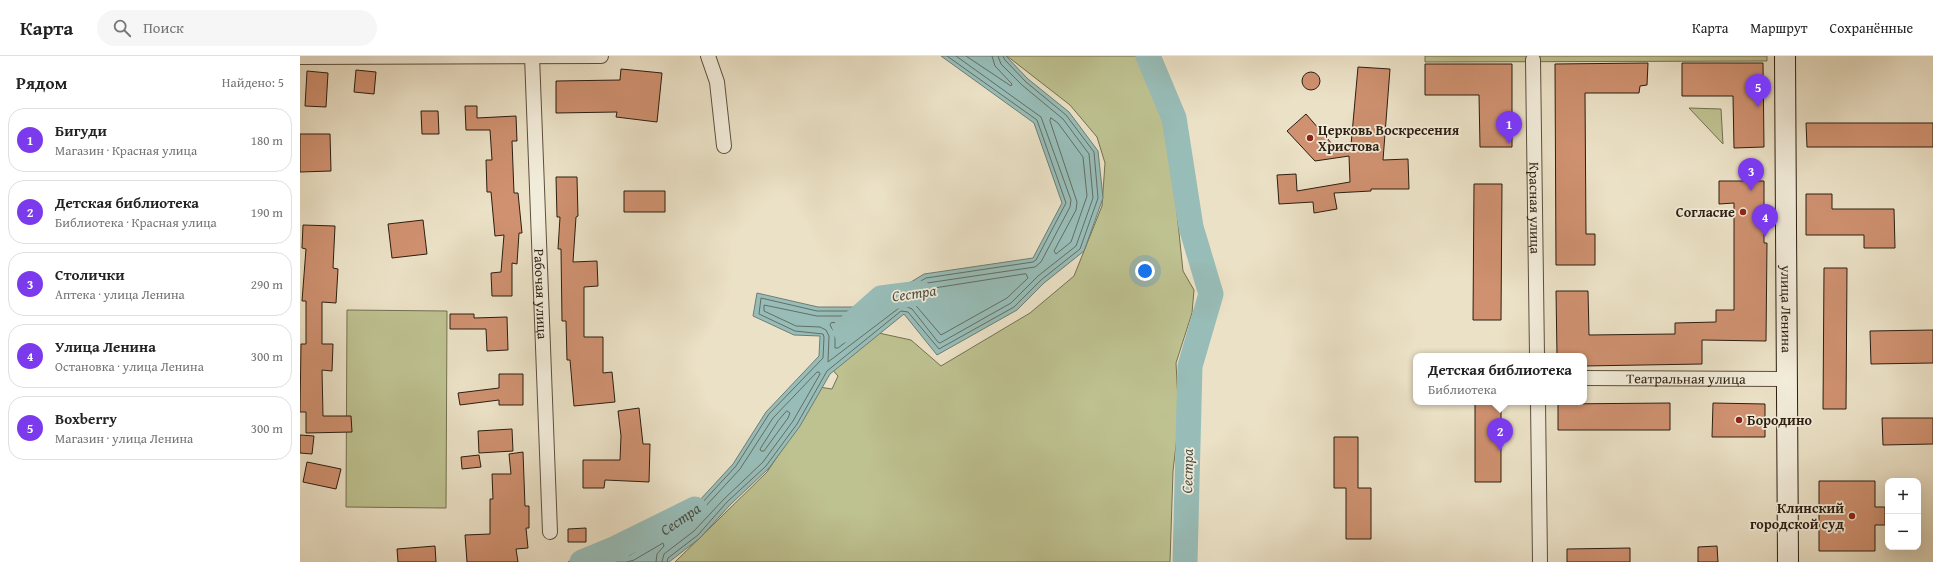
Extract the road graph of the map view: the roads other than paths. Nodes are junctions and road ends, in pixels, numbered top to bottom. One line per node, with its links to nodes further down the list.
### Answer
1 (601, 56): 5 (street)
2 (708, 56): 7 (street)
3 (1785, 56): 10 (street, улица Ленина)
4 (300, 57): 5 (street)
5 (532, 57): 12 (street, Рабочая улица)
6 (1533, 60): 8 (street, Красная улица)
7 (724, 146)
8 (1537, 353)
9 (1587, 378): 10 (street, Театральная улица)
10 (1787, 379): 14 (street, улица Ленина)
11 (1538, 405): 13 (street)
12 (550, 532)
13 (1540, 562)
14 (1788, 562)

